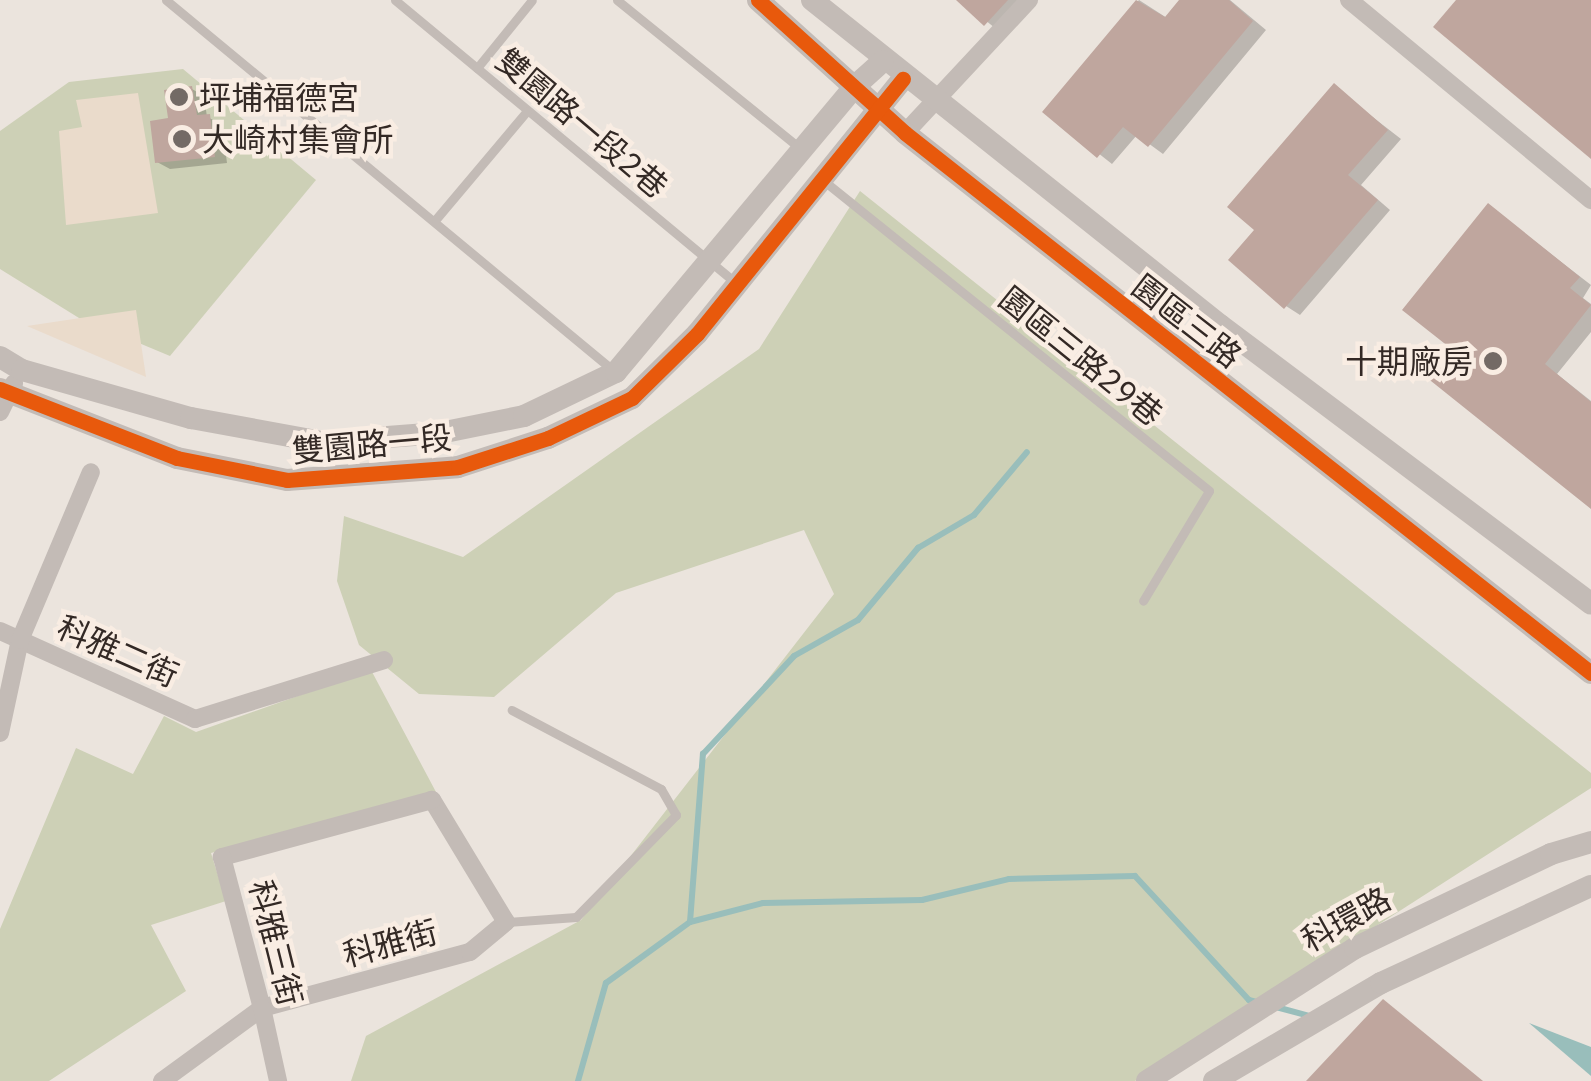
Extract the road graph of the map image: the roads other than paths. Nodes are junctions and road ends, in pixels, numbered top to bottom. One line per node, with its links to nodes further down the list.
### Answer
1 (166, 0): 20 (lane)
2 (395, 0): 10 (lane, 雙園路一段2巷)
3 (532, 0): 10 (lane)
4 (617, 0): 17 (lane)
5 (758, 0): 12 (street, 園區三路)
6 (812, 0): 9 (street, 園區三路)
7 (1029, 0): 13 (street)
8 (1349, 0): 19 (street)
9 (882, 62): 11 (street, 園區三路); 12 (street, 雙園路一段)
10 (477, 68): 15 (lane, 雙園路一段2巷)
11 (904, 79): 13 (street, 園區三路); 14 (street, 雙園路一段)
12 (854, 87): 14 (street, 園區三路); 17 (street, 雙園路一段)
13 (936, 104): 16 (street); 29 (street, 園區三路)
14 (878, 109): 16 (street, 園區三路); 18 (street, 雙園路一段)
15 (527, 111): 20 (lane); 21 (lane, 雙園路一段2巷)
16 (905, 133): 33 (street, 園區三路)
17 (802, 150): 21 (street, 雙園路一段)
18 (822, 179): 22 (street, 雙園路一段); 28 (lane, 園區三路29巷)
19 (1591, 200)
20 (436, 219): 25 (lane)
21 (711, 262): 22 (lane, 雙園路一段2巷); 25 (street, 雙園路一段)
22 (737, 284): 26 (street, 雙園路一段)
23 (0, 357): 24 (street, 雙園路一段)
24 (22, 370): 25 (street, 雙園路一段); 26 (street)
25 (616, 372)
26 (3, 399)
27 (91, 472): 31 (street)
28 (1142, 601)
29 (1591, 604)
30 (0, 631): 31 (street, 科雅二街)
31 (20, 640): 32 (street, 科雅二街); 35 (street)
32 (384, 660)
33 (1591, 673)
34 (512, 710): 38 (lane)
35 (0, 733)
36 (1591, 842): 42 (street, 科環路)
37 (1583, 889): 43 (street)
38 (506, 922): 39 (street, 科雅街); 39 (street, 科雅三街)
39 (262, 1008): 40 (street, 科雅街); 41 (street, 科雅三街)
40 (162, 1081)
41 (278, 1081)
42 (1147, 1081)
43 (1214, 1081)

